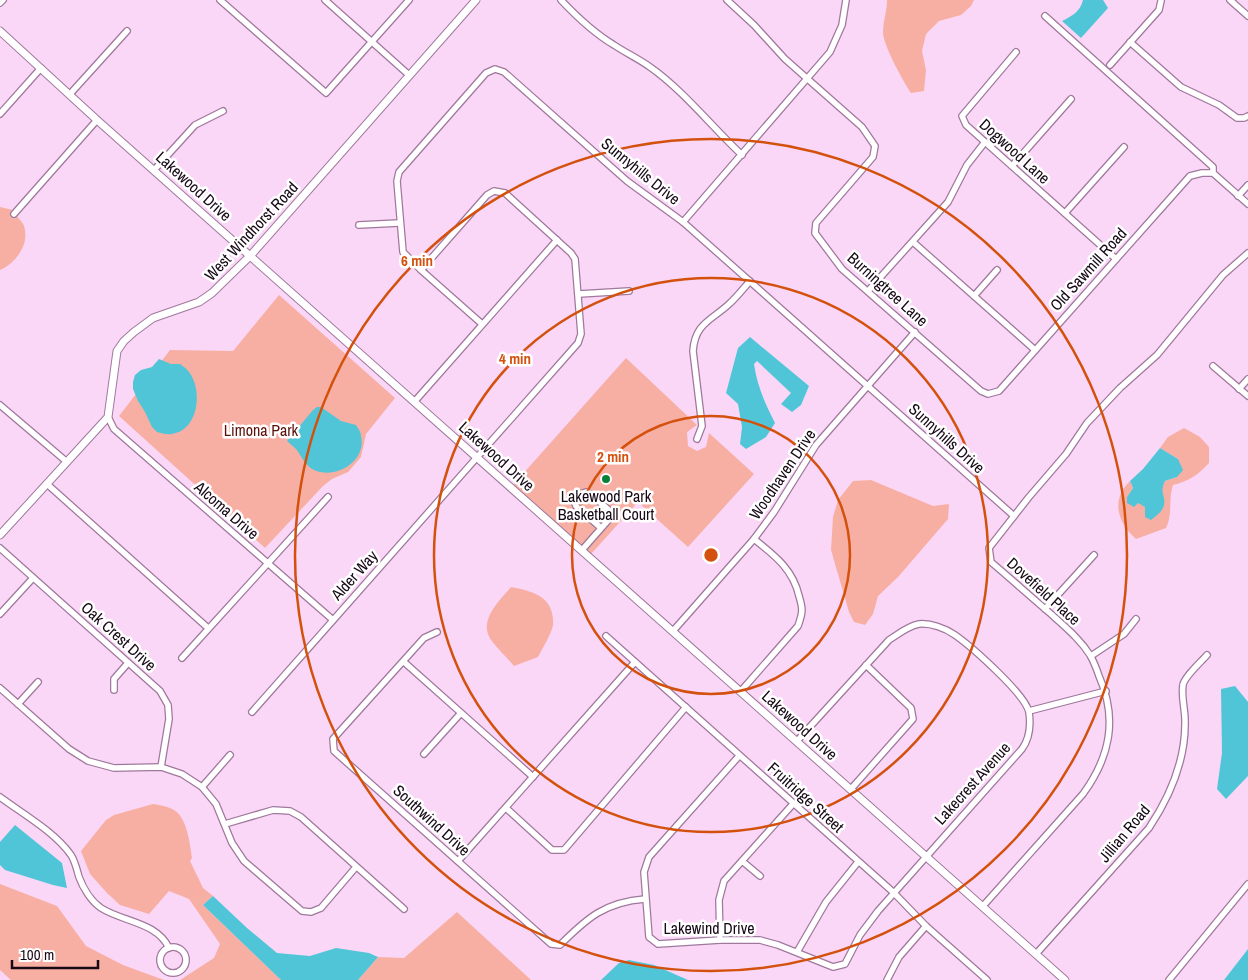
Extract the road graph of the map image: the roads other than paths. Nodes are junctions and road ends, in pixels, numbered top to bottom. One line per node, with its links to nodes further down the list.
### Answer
1 (3, 0): 11 (street)
2 (220, 0): 16 (street)
3 (325, 0): 16 (street)
4 (409, 0): 16 (street)
5 (476, 0): 21 (street, West Windhorst Road)
6 (562, 0): 31 (street)
7 (726, 0): 22 (street)
8 (846, 0): 22 (street)
9 (1161, 0): 17 (street)
10 (1230, 0): 13 (street)
11 (0, 3)
12 (1045, 16): 34 (street)
13 (1248, 16)
14 (0, 31): 20 (street, Lakewood Drive)
15 (127, 31): 23 (street)
16 (372, 42): 21 (street)
17 (1130, 42): 19 (street); 27 (street)
18 (1016, 52): 29 (street, Dogwood Lane)
19 (1110, 65)
20 (41, 68): 23 (street, Lakewood Drive); 26 (street)
21 (409, 75): 46 (street, West Windhorst Road)
22 (808, 80): 31 (street); 52 (street, Burningtree Lane)
23 (70, 94): 28 (street, Lakewood Drive)
24 (1071, 99): 32 (street)
25 (223, 111): 33 (street)
26 (0, 114)
27 (1248, 116)
28 (97, 120): 33 (street, Lakewood Drive); 39 (street)
29 (985, 142): 32 (street, Dogwood Lane); 44 (street)
30 (1124, 147): 38 (street)
31 (742, 155): 40 (street)
32 (1012, 166): 38 (street, Dogwood Lane)
33 (155, 170): 46 (street, Lakewood Drive)
34 (1213, 173): 36 (street); 47 (street, Old Sawmill Road)
35 (1248, 185): 36 (street)
36 (1238, 196): 37 (street)
37 (1248, 204)
38 (1065, 213): 47 (street, Dogwood Lane)
39 (14, 214)
40 (683, 222): 41 (street, Sunnyhills Drive); 50 (street, Sunnyhills Drive)
41 (399, 223): 42 (street); 48 (street, Sunnyhills Drive)
42 (359, 225)
43 (557, 240): 48 (street, Alder Way); 53 (street, Alder Way); 55 (street)
44 (913, 242): 52 (street); 54 (street)
45 (1248, 253): 72 (street, Dovefield Place)
46 (251, 255): 64 (street, Lakewood Drive); 66 (street, West Windhorst Road)
47 (1116, 259): 57 (street, Old Sawmill Road)
48 (421, 270): 55 (street, Sunnyhills Drive)
49 (996, 270): 54 (street)
50 (750, 281): 60 (street, Sunnyhills Drive); 67 (street)
51 (629, 291): 53 (street)
52 (868, 291): 56 (street, Burningtree Lane)
53 (579, 294): 68 (street, Alder Way)
54 (974, 296): 57 (street)
55 (482, 324): 64 (street)
56 (915, 332): 60 (street, Woodhaven Drive); 62 (street, Burningtree Lane)
57 (1035, 350): 62 (street, Old Sawmill Road)
58 (1213, 366): 61 (street)
59 (1248, 379): 61 (street)
60 (867, 386): 72 (street, Sunnyhills Drive); 75 (street, Woodhaven Drive)
61 (1239, 389): 63 (street)
62 (988, 394)
63 (1248, 396)
64 (415, 401): 68 (street, Lakewood Drive)
65 (0, 405): 69 (street)
66 (108, 417): 69 (street); 79 (street, Alcoma Drive)
67 (697, 439)
68 (478, 457): 77 (street, Lakewood Drive); 84 (street, Alder Way)
69 (67, 462): 70 (street)
70 (47, 484): 74 (street); 85 (street)
71 (328, 497): 79 (street)
72 (1014, 516): 81 (street, Dovefield Place)
73 (601, 528): 73 (street); 77 (street)
74 (0, 535)
75 (754, 539): 86 (street, Woodhaven Drive); 99 (street)
76 (0, 548): 80 (street, Oak Crest Drive)
77 (582, 550): 86 (street, Lakewood Drive)
78 (1094, 555): 81 (street)
79 (267, 563): 84 (street, Alcoma Drive); 85 (street)
80 (33, 578): 82 (street); 94 (street, Oak Crest Drive)
81 (1045, 609): 89 (street, Dovefield Place)
82 (0, 614)
83 (1136, 619): 89 (street)
84 (333, 620): 104 (street, Alder Way)
85 (208, 628): 91 (street)
86 (673, 631): 99 (street, Lakewood Drive)
87 (437, 632): 92 (street, Southwind Drive)
88 (606, 636): 93 (street, Fruitridge Street)
89 (1091, 656): 100 (street, Dovefield Place)
90 (1207, 656): 133 (street, Jillian Road)
91 (182, 658)
92 (404, 662): 105 (street); 119 (street, Southwind Drive)
93 (635, 662): 102 (street, Fruitridge Street); 111 (street)
94 (128, 663): 98 (street); 110 (street, Oak Crest Drive)
95 (866, 665): 103 (street); 106 (street); 113 (street)
96 (38, 682): 101 (street)
97 (0, 688): 101 (street)
98 (114, 690)
99 (741, 691): 106 (street, Lakewood Drive)
100 (1106, 691): 103 (street); 127 (street, Dovefield Place)
101 (18, 704): 110 (street)
102 (686, 707): 109 (street, Fruitridge Street); 116 (street)
103 (1029, 711): 118 (street, Lakecrest Avenue)
104 (252, 712)
105 (461, 713): 107 (street); 111 (street)
106 (797, 740): 113 (street, Lakewood Drive)
107 (424, 754)
108 (230, 755): 112 (street)
109 (739, 756): 115 (street, Fruitridge Street); 126 (street, Lakewind Drive)
110 (161, 767): 112 (street)
111 (533, 777): 116 (street)
112 (202, 787): 117 (street)
113 (851, 789): 118 (street, Lakewood Drive)
114 (0, 797): 131 (street)
115 (793, 804): 120 (street); 121 (street, Fruitridge Street)
116 (506, 808): 119 (street)
117 (225, 824): 122 (street); 122 (street)
118 (926, 856): 125 (street, Lakewind Drive); 127 (street, Lakewood Drive)
119 (458, 861): 126 (street, Southwind Drive)
120 (742, 861): 123 (street); 130 (street)
121 (858, 862): 125 (street, Fruitridge Street); 132 (street)
122 (356, 867): 128 (street)
123 (760, 876)
124 (1248, 884): 137 (street)
125 (893, 892): 129 (street, Fruitridge Street); 132 (street, Lakewind Drive)
126 (645, 899): 130 (street, Lakewind Drive)
127 (983, 906): 133 (street, Lakewood Drive)
128 (404, 909)
129 (926, 926): 134 (street); 135 (street, Fruitridge Street)
130 (720, 940): 132 (street, Lakewind Drive)
131 (169, 948): 131 (street)
132 (797, 952)
133 (1036, 954): 136 (street, Lakewood Drive)
134 (886, 980)
135 (987, 980)
136 (1065, 980)
137 (1169, 980)

